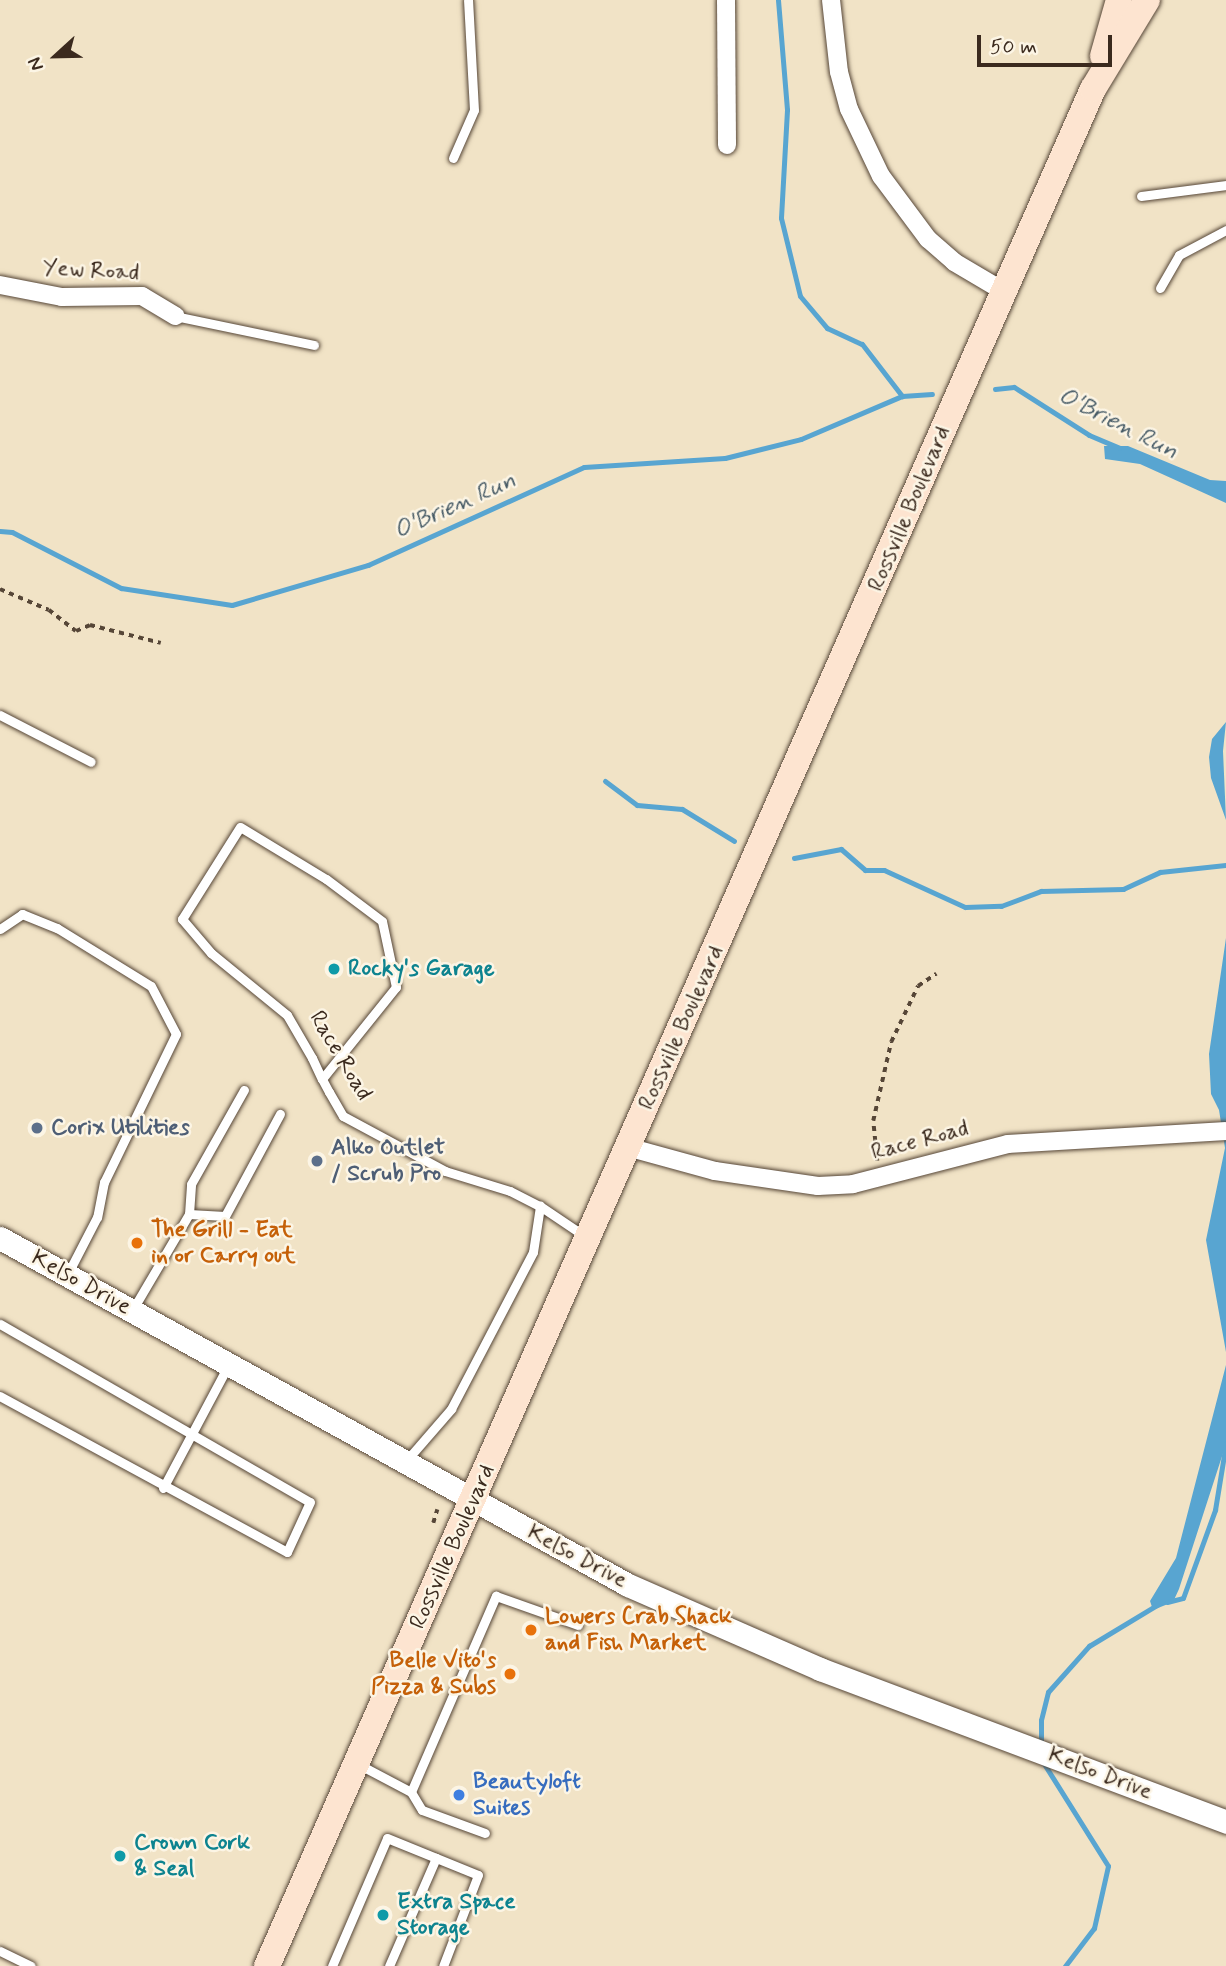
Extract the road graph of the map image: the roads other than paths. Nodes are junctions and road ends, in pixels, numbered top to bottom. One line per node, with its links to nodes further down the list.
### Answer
1 (468, 0): 8 (lane)
2 (726, 0): 7 (street)
3 (831, 0): 14 (street)
4 (1119, 0): 6 (main road, Rossville Boulevard)
5 (1147, 0): 6 (main road, Rossville Boulevard)
6 (1093, 89): 14 (main road, Rossville Boulevard)
7 (727, 145)
8 (453, 158)
9 (1226, 185): 10 (lane)
10 (1141, 196)
11 (1226, 230): 13 (lane)
12 (0, 285): 15 (street, Yew Road)
13 (1160, 288)
14 (1003, 291): 24 (main road, Rossville Boulevard)
15 (175, 316): 16 (lane)
16 (314, 345)
17 (0, 715): 18 (lane)
18 (91, 762)
19 (0, 929): 29 (lane)
20 (322, 1079): 20 (lane, Race Road); 25 (lane, Race Road)
21 (244, 1090): 26 (lane)
22 (280, 1114): 26 (lane)
23 (1226, 1131): 24 (street, Race Road)
24 (631, 1148): 28 (main road, Rossville Boulevard)
25 (540, 1206): 28 (lane, Race Road); 35 (lane)
26 (189, 1214): 30 (lane)
27 (0, 1238): 29 (street, Kelso Drive)
28 (590, 1240): 37 (main road, Rossville Boulevard)
29 (67, 1275): 30 (street, Kelso Drive)
30 (132, 1311): 32 (street, Kelso Drive)
31 (0, 1324): 34 (lane)
32 (229, 1365): 34 (lane); 35 (street, Kelso Drive)
33 (0, 1396): 36 (lane)
34 (192, 1432): 36 (lane); 36 (lane)
35 (405, 1462): 37 (street, Kelso Drive)
36 (163, 1488)
37 (472, 1502): 39 (main road, Rossville Boulevard); 41 (street, Kelso Drive)
38 (578, 1625): 40 (lane)
39 (357, 1763): 40 (lane); 46 (main road, Rossville Boulevard)
40 (411, 1792): 42 (lane)
41 (1226, 1822)
42 (485, 1833)
43 (436, 1858): 47 (lane); 48 (lane); 49 (lane)
44 (0, 1951): 45 (lane)
45 (31, 1966)
46 (267, 1966)
47 (332, 1966)
48 (389, 1966)
49 (443, 1966)

